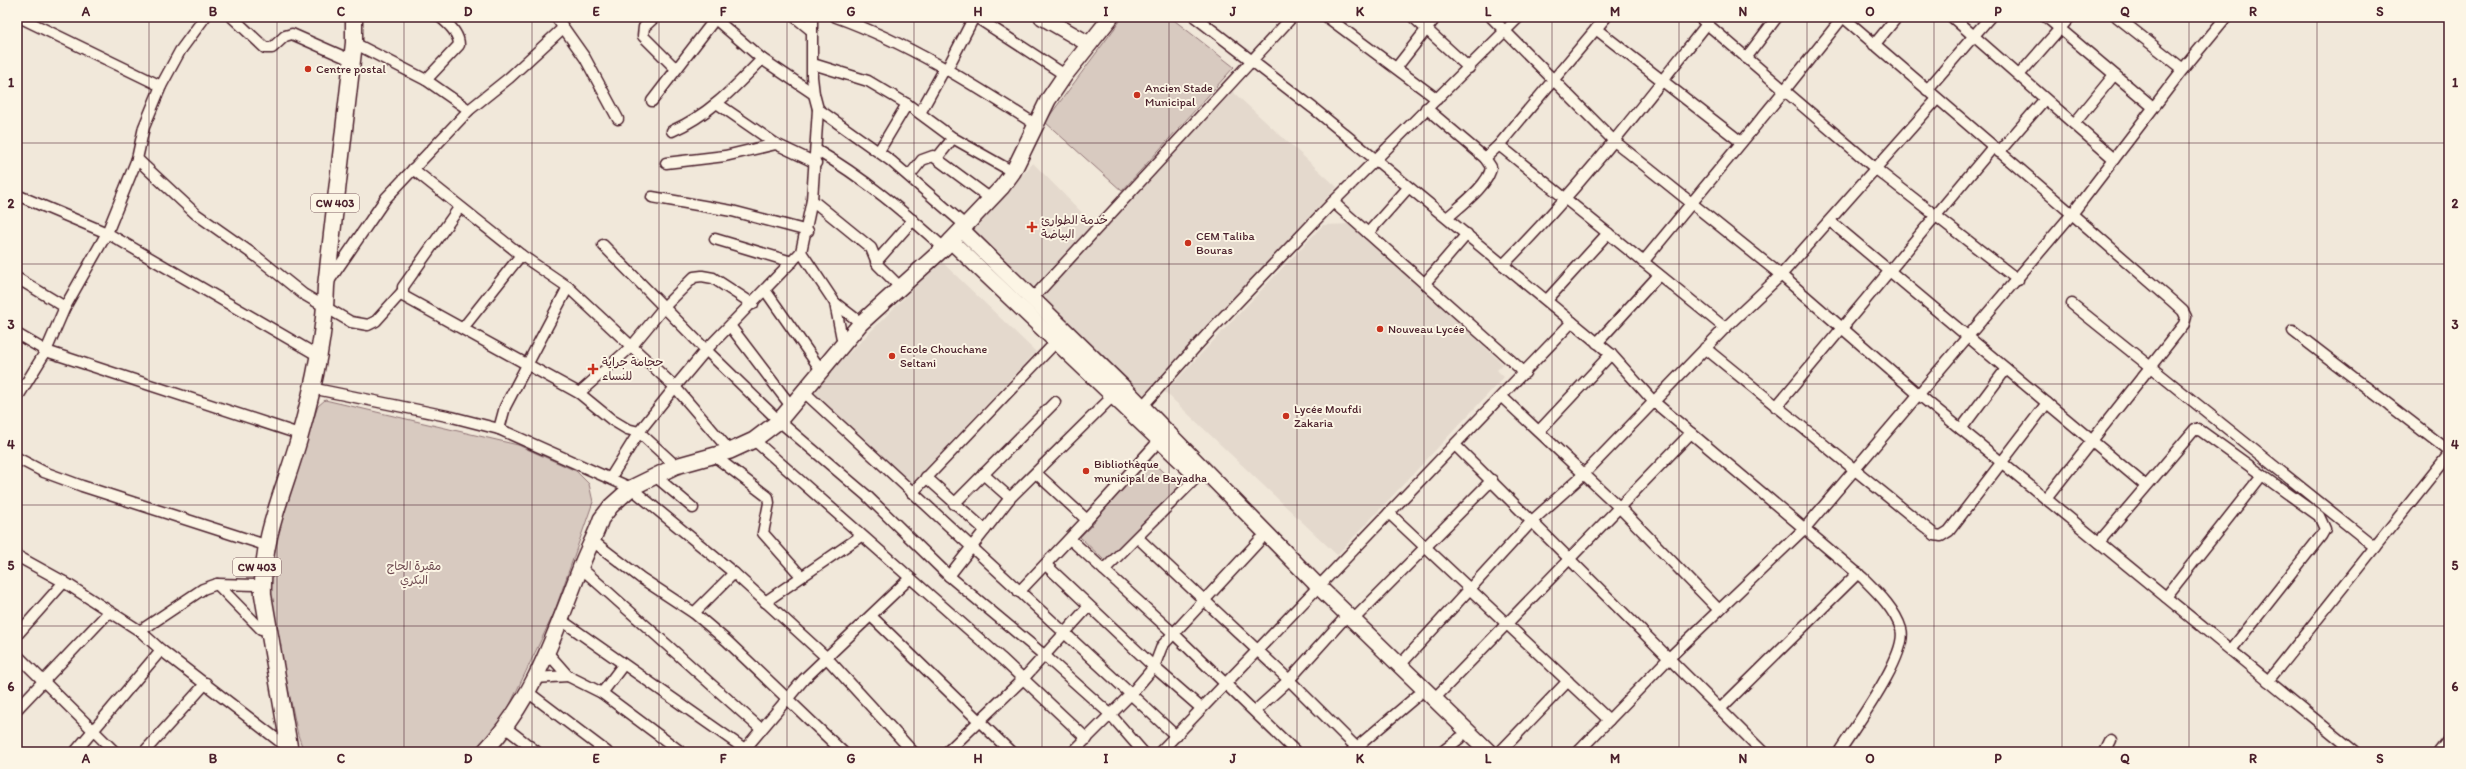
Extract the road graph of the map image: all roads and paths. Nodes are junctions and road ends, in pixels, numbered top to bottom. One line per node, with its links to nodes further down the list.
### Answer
1 (19, 17): 60 (street)
2 (205, 17): 60 (street)
3 (232, 17): 46 (street)
4 (354, 17): 41 (main road, CW 403)
5 (440, 17): 57 (street)
6 (655, 17): 52 (street)
7 (795, 17): 38 (street)
8 (812, 17): 38 (street)
9 (836, 17): 50 (street)
10 (975, 17): 50 (street); 54 (street)
11 (1042, 17): 42 (street)
12 (1111, 17): 42 (street)
13 (1195, 17): 47 (street)
14 (1292, 17): 47 (street)
15 (1328, 17): 49 (street)
16 (1413, 17): 35 (street)
17 (1436, 17): 35 (street)
18 (1491, 17): 39 (street)
19 (1519, 17): 39 (street)
20 (1606, 17): 36 (street)
21 (1699, 17): 33 (street)
22 (1776, 17): 44 (street)
23 (1843, 17): 43 (street); 62 (street)
24 (1897, 17): 43 (street)
25 (1952, 17): 40 (street)
26 (1990, 17): 40 (street)
27 (2046, 17): 37 (street)
28 (2070, 17): 37 (street)
29 (2117, 17): 53 (street)
30 (2226, 17): 53 (street)
31 (558, 18): 34 (street)
32 (714, 18): 45 (street); 52 (street)
33 (1707, 24): 44 (street); 59 (street)
34 (563, 28): 73 (street); 75 (street)
35 (1426, 28): 49 (street); 51 (street)
36 (1596, 29): 58 (street); 59 (street)
37 (2060, 29): 55 (street); 56 (street)
38 (811, 30): 48 (street)
39 (1506, 31): 51 (street); 58 (street)
40 (1974, 35): 55 (street); 61 (street)
41 (354, 43): 46 (main road, CW 403); 57 (street)
42 (1089, 44): 54 (street)
43 (1874, 45): 61 (street)
44 (1746, 58): 62 (street)
45 (762, 59): 63 (street); 68 (street)
46 (351, 60): 132 (main road, CW 403)
47 (1253, 60): 91 (street); 137 (street)
48 (813, 64): 63 (street); 69 (street)
49 (1397, 67): 64 (street)
50 (946, 68): 74 (street); 76 (street)
51 (1469, 68): 64 (street)
52 (676, 69): 67 (street)
53 (2182, 69): 70 (street)
54 (1065, 75): 76 (street)
55 (2019, 75): 66 (street)
56 (2114, 75): 70 (street); 77 (street)
57 (426, 80): 73 (street)
58 (1553, 80): 80 (street); 83 (street)
59 (1662, 81): 80 (street); 81 (street)
60 (161, 86): 89 (street)
61 (1927, 90): 65 (street)
62 (1784, 92): 81 (street); 95 (street)
63 (814, 94): 72 (street)
64 (1437, 99): 71 (street)
65 (1937, 99): 84 (street); 95 (street)
66 (2046, 99): 77 (street); 84 (street)
67 (652, 101)
68 (718, 104): 78 (street); 82 (street)
69 (907, 104): 74 (street); 86 (street)
70 (2153, 107): 90 (street)
71 (1426, 108): 88 (street); 91 (street)
72 (818, 109): 85 (street); 86 (street)
73 (469, 110): 94 (street)
74 (920, 113): 79 (street)
75 (618, 119)
76 (1035, 124): 96 (street)
77 (2074, 124): 90 (street)
78 (672, 131)
79 (953, 138): 87 (street); 96 (street)
80 (1613, 140): 101 (street); 105 (street)
81 (1740, 142): 105 (street)
82 (776, 144): 92 (street); 93 (street)
83 (1498, 145): 88 (street); 101 (street)
84 (1996, 149): 107 (street); 108 (street)
85 (816, 150): 93 (street); 110 (street)
86 (878, 151): 97 (street)
87 (937, 158): 97 (street); 102 (street)
88 (1484, 158): 109 (street)
89 (137, 159): 113 (street); 144 (street)
90 (2114, 159): 107 (street)
91 (1374, 160): 98 (street); 104 (street)
92 (666, 163)
93 (816, 163): 103 (street)
94 (413, 169): 106 (street); 132 (street)
95 (1876, 169): 108 (street); 111 (street)
96 (1013, 172): 102 (street)
97 (909, 176): 117 (street)
98 (1408, 188): 109 (street); 114 (street)
99 (17, 195): 113 (street)
100 (652, 197): 112 (street)
101 (1565, 198): 115 (street); 125 (street)
102 (991, 199): 117 (street)
103 (812, 200): 112 (street); 123 (street)
104 (1334, 202): 114 (street); 181 (street)
105 (1690, 202): 124 (street); 128 (street)
106 (459, 208): 121 (street); 136 (street)
107 (2072, 214): 130 (street); 164 (street)
108 (1936, 215): 126 (street); 130 (street)
109 (1447, 218): 116 (street)
110 (913, 220): 117 (street); 123 (street)
111 (1830, 221): 126 (street); 128 (street)
112 (808, 231): 120 (street)
113 (107, 233): 142 (street); 162 (street)
114 (1368, 233): 131 (street)
115 (1608, 233): 124 (street); 138 (street)
116 (1467, 234): 125 (street); 131 (street)
117 (956, 236): 134 (street); 137 (street); 154 (street)
118 (715, 239): 122 (street)
119 (603, 244): 143 (street)
120 (801, 252): 122 (street); 139 (street)
121 (521, 255): 133 (street); 148 (street)
122 (792, 262): 135 (street)
123 (876, 262): 134 (street)
124 (1642, 262): 127 (street)
125 (1503, 265): 138 (street)
126 (1889, 272): 150 (street); 153 (street)
127 (1659, 275): 149 (street); 155 (street)
128 (1781, 275): 149 (street); 150 (street)
129 (17, 278): 142 (street)
130 (2018, 280): 153 (street)
131 (1425, 283): 167 (street)
132 (326, 286): 144 (main road, CW 403)
133 (568, 287): 157 (street); 163 (street)
134 (901, 288): 146 (street)
135 (765, 290): 140 (street); 166 (street)
136 (402, 292): 144 (street); 148 (street)
137 (1032, 299): 181 (street)
138 (1547, 300): 145 (street)
139 (835, 303): 146 (street); 156 (street)
140 (753, 304): 143 (street); 147 (street)
141 (2072, 304): 164 (street)
142 (65, 307): 160 (street)
143 (664, 307): 157 (street); 159 (street)
144 (325, 308): 162 (main road, CW 403)
145 (1572, 322): 155 (street); 167 (street)
146 (861, 323): 156 (street)
147 (731, 327): 159 (street); 179 (street)
148 (463, 328): 163 (street)
149 (1725, 328): 158 (street)
150 (1841, 328): 172 (street); 180 (street)
151 (2293, 331): 194 (street)
152 (17, 334): 160 (street)
153 (1968, 338): 165 (street); 172 (street)
154 (1056, 342): 173 (street); 207 (street)
155 (1597, 343): 161 (street)
156 (843, 344): 166 (street)
157 (632, 346): 168 (street); 171 (street)
158 (1705, 348): 176 (street); 180 (street)
159 (706, 350): 168 (street); 182 (street)
160 (46, 351): 175 (street); 186 (street)
161 (1611, 354): 176 (street); 185 (street)
162 (317, 355): 169 (main road, CW 403)
163 (529, 364): 171 (street); 183 (street)
164 (2150, 368): 191 (street); 231 (street)
165 (2006, 369): 178 (street); 184 (street)
166 (821, 370): 170 (street)
167 (1525, 373): 174 (street)
168 (674, 386): 187 (street); 193 (street)
169 (311, 388): 183 (street); 186 (main road, CW 403); 306 (main road, CW 403)
170 (803, 391): 179 (street); 212 (street)
171 (579, 393): 187 (street)
172 (1918, 394): 184 (street); 200 (street)
173 (1113, 396): 181 (street); 201 (street)
174 (1502, 397): 185 (street); 192 (street)
175 (17, 398)
176 (1653, 401): 188 (street); 203 (street)
177 (1055, 402): 202 (street)
178 (2047, 403): 191 (street); 198 (street)
179 (791, 406): 182 (street)
180 (1776, 407): 200 (street)
181 (1138, 412): 190 (street); 246 (street)
182 (779, 421): 189 (street); 241 (street)
183 (499, 429): 206 (street)
184 (1960, 429): 198 (street)
185 (1539, 431): 203 (street)
186 (293, 432): 229 (main road, CW 403)
187 (639, 432): 199 (street); 206 (street)
188 (1691, 433): 217 (street); 221 (street)
189 (754, 440): 193 (street); 223 (street)
190 (1158, 442): 208 (street); 219 (street)
191 (2092, 442): 210 (street); 214 (street)
192 (1455, 445): 209 (street); 218 (street)
193 (730, 451): 196 (street)
194 (2449, 451)
195 (2449, 454): 231 (street)
196 (713, 455): 199 (street); 240 (street)
197 (17, 458): 229 (street)
198 (2002, 463): 200 (street); 214 (street)
199 (676, 466): 205 (street)
200 (1854, 471): 221 (street)
201 (1036, 473): 213 (street); 219 (street)
202 (983, 474): 213 (street); 215 (street)
203 (1584, 474): 217 (street); 220 (street)
204 (2262, 475): 210 (street); 249 (street); 267 (street)
205 (656, 476): 211 (street); 216 (street)
206 (612, 477): 211 (street)
207 (926, 477): 212 (street); 215 (street)
208 (1197, 477): 225 (street); 226 (street)
209 (1492, 480): 220 (street); 230 (street)
210 (2146, 486): 228 (street)
211 (631, 488): 227 (street); 238 (street)
212 (912, 493): 232 (street)
213 (1010, 498): 222 (street)
214 (2046, 499): 228 (street)
215 (954, 504): 222 (street)
216 (693, 508)
217 (1620, 508): 234 (street); 253 (street)
218 (1389, 513): 230 (street); 246 (street)
219 (1087, 520): 224 (street)
220 (1533, 520): 234 (street); 247 (street)
221 (1805, 528): 239 (street); 253 (street)
222 (985, 530): 232 (street)
223 (862, 536): 240 (street); 242 (street)
224 (1070, 538): 235 (street); 237 (street)
225 (1138, 538): 237 (street); 250 (street)
226 (1260, 540): 246 (street); 250 (street)
227 (594, 542): 236 (street); 255 (street)
228 (2099, 542): 249 (street)
229 (259, 543): 245 (main road, CW 403)
230 (1426, 547): 247 (street); 258 (street)
231 (2375, 547): 281 (street)
232 (971, 548): 241 (street); 248 (street)
233 (17, 556): 243 (street)
234 (1570, 559): 259 (street); 272 (street)
235 (1046, 565): 248 (street); 252 (street)
236 (580, 567): 257 (street); 299 (street)
237 (1104, 570): 263 (street)
238 (734, 573): 251 (street); 255 (street)
239 (1858, 573): 293 (street); 330 (street)
240 (801, 576): 251 (street)
241 (949, 576): 270 (street)
242 (909, 579): 256 (street); 278 (street)
243 (64, 582): 254 (street); 264 (street)
244 (217, 584): 245 (street); 260 (street); 261 (street)
245 (256, 585): 260 (main road, CW 403)
246 (1316, 589): 258 (street); 266 (street)
247 (1470, 589): 259 (street); 274 (street)
248 (1019, 592): 262 (street)
249 (2166, 597): 267 (street)
250 (1203, 599): 263 (street); 266 (street)
251 (766, 602): 271 (street)
252 (1089, 606): 262 (street); 275 (street)
253 (1719, 610): 272 (street)
254 (108, 612): 261 (street); 282 (street)
255 (694, 613): 289 (street)
256 (871, 616): 271 (street); 297 (street)
257 (561, 620): 268 (street); 273 (street)
258 (1348, 620): 274 (street); 279 (street); 288 (street)
259 (1507, 623): 280 (street); 290 (street)
260 (261, 629): 306 (main road, CW 403)
261 (140, 631): 265 (street)
262 (1065, 632): 270 (street); 287 (street)
263 (1173, 633): 275 (street); 284 (street)
264 (17, 635)
265 (161, 650): 283 (street); 300 (street)
266 (1258, 650): 279 (street); 284 (street)
267 (2231, 650): 281 (street)
268 (546, 651): 276 (street); 277 (street)
269 (17, 655): 282 (street)
270 (1045, 656): 278 (street); 295 (street)
271 (826, 657): 289 (street); 317 (street)
272 (1669, 658): 293 (street); 296 (street)
273 (623, 665): 286 (street); 308 (street)
274 (1400, 665): 290 (street)
275 (1154, 667): 287 (street); 291 (street)
276 (568, 676): 277 (street); 286 (street)
277 (535, 678): 285 (street)
278 (1023, 679): 297 (street); 303 (street)
279 (1289, 680): 294 (street); 307 (street)
280 (1568, 681): 296 (street); 327 (street)
281 (2268, 681): 332 (street)
282 (43, 682): 292 (street); 300 (street)
283 (206, 683): 306 (street); 311 (street)
284 (1226, 684): 291 (street); 294 (street)
285 (529, 693): 298 (street); 314 (street)
286 (602, 693): 315 (street)
287 (1131, 694): 295 (street); 301 (street)
288 (1417, 696): 302 (street); 307 (street)
289 (788, 697): 299 (street); 316 (street)
290 (1434, 699): 326 (street)
291 (1201, 708): 301 (street)
292 (17, 709)
293 (1720, 709): 329 (street)
294 (1255, 711): 323 (street)
295 (1110, 714): 303 (street); 321 (street)
296 (1610, 720): 328 (street)
297 (980, 721): 318 (street); 319 (street)
298 (506, 728): 312 (street); 313 (street)
299 (761, 729): 308 (street)
300 (94, 730): 309 (street); 310 (street)
301 (1176, 736): 322 (street)
302 (1460, 738): 324 (street); 325 (street)
303 (1087, 739): 320 (street)
304 (2449, 739): 333 (street)
305 (2111, 740): 331 (street)
306 (286, 749)
307 (1354, 750)
308 (747, 751)
309 (75, 752)
310 (115, 752)
311 (144, 752)
312 (484, 752)
313 (537, 752)
314 (607, 752)
315 (681, 752)
316 (844, 752)
317 (913, 752)
318 (947, 752)
319 (1011, 752)
320 (1073, 752)
321 (1143, 752)
322 (1160, 752)
323 (1296, 752)
324 (1442, 752)
325 (1475, 752)
326 (1489, 752)
327 (1500, 752)
328 (1578, 752)
329 (1763, 752)
330 (1839, 752)
331 (2105, 752)
332 (2355, 752)
333 (2439, 752)

